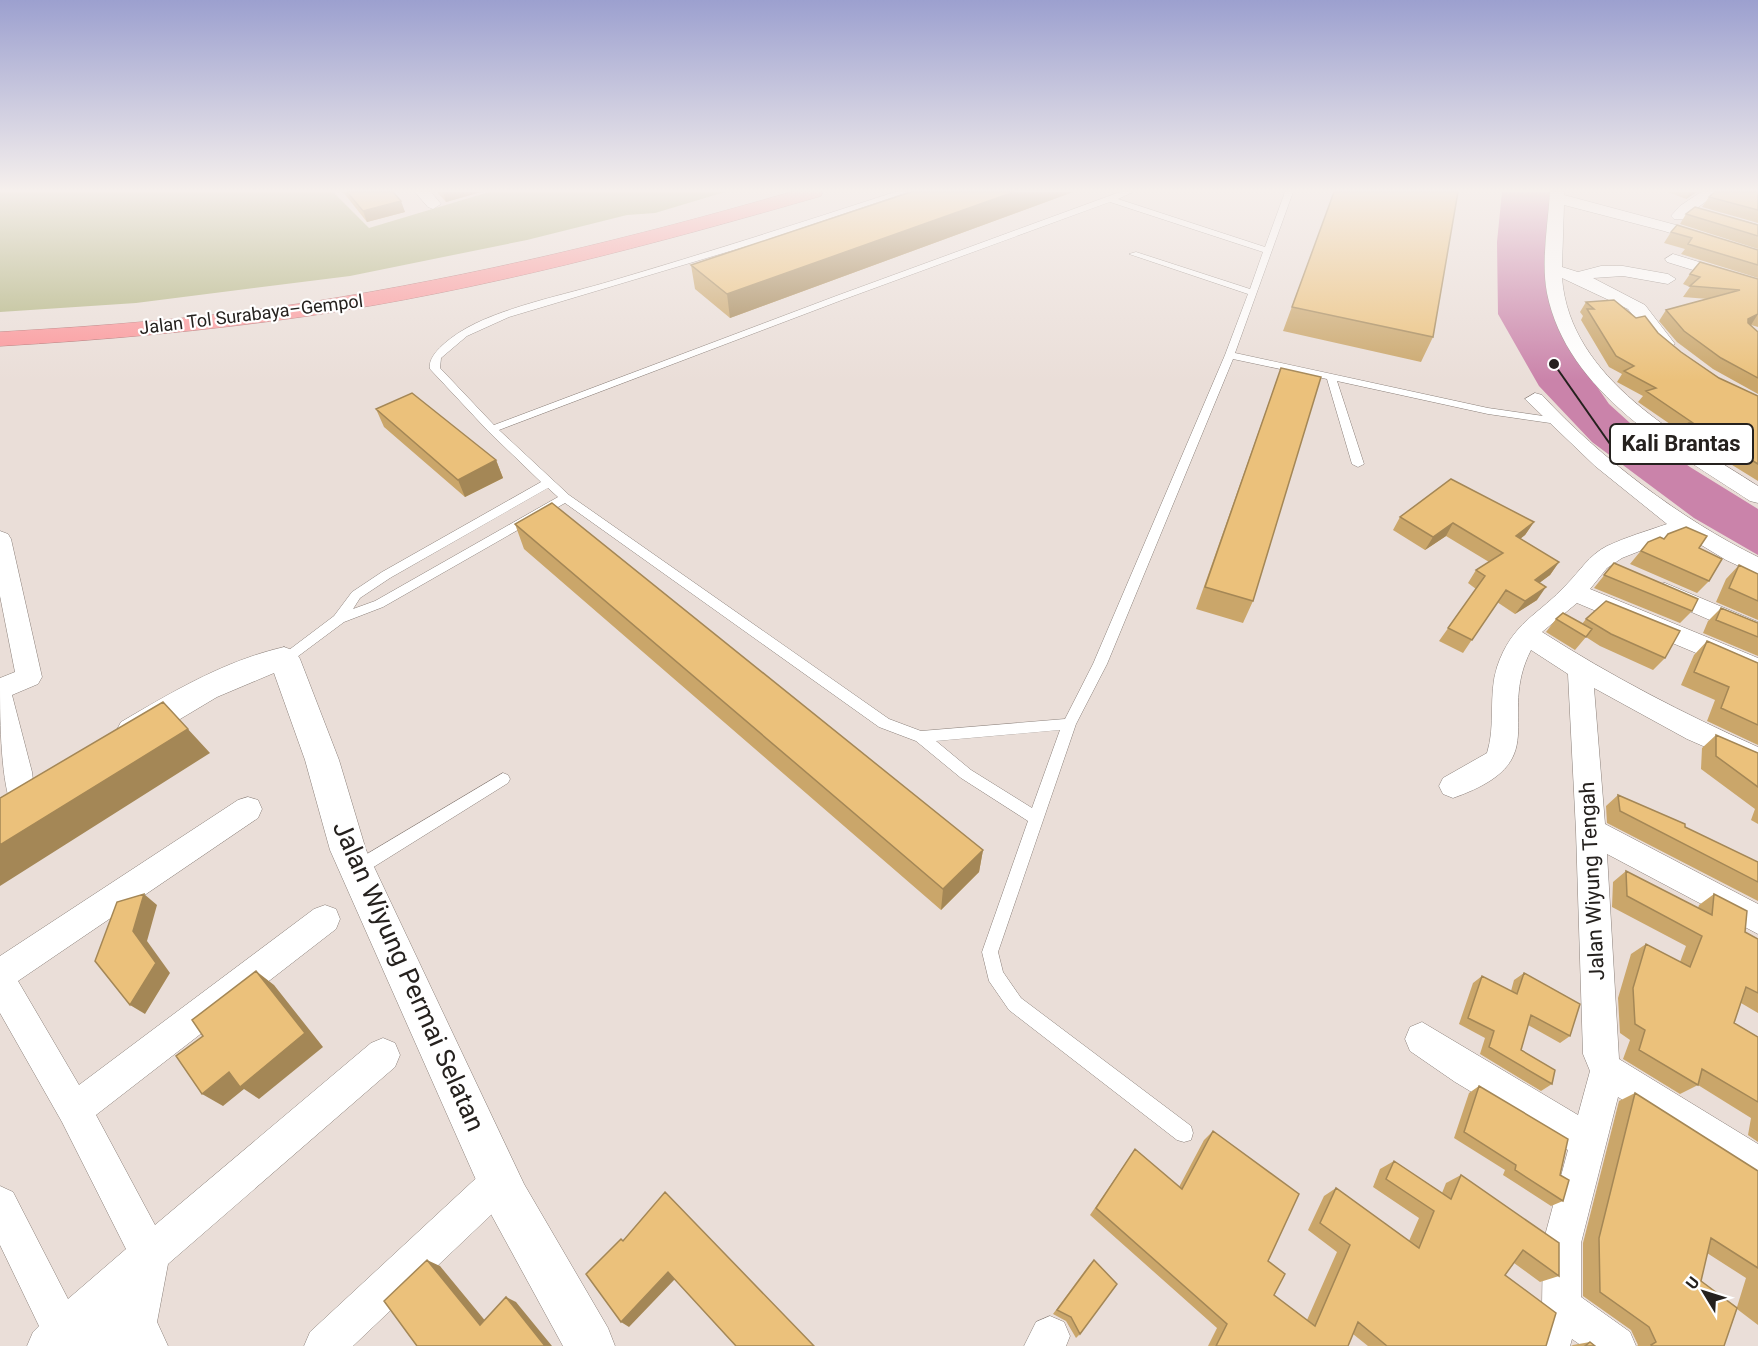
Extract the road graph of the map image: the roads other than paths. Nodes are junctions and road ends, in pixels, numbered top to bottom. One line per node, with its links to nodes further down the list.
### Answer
1 (519, 255): 14 (highway, Jalan Tol Surabaya–Gempol)
2 (583, 255): 15 (highway, Jalan Tol Surabaya–Gempol)
3 (708, 255): 21 (lane)
4 (957, 255): 21 (lane)
5 (1136, 255): 13 (lane)
6 (1266, 255): 13 (lane)
7 (1555, 255): 9 (street)
8 (1672, 259): 12 (street)
9 (1555, 270): 10 (street); 24 (street)
10 (1578, 278): 11 (street); 17 (street)
11 (1668, 279)
12 (1758, 285)
13 (1251, 292): 16 (lane)
14 (0, 323)
15 (0, 339)
16 (1230, 355): 18 (lane); 39 (lane)
17 (1683, 357)
18 (1331, 377): 20 (lane); 22 (lane)
19 (1535, 399): 20 (street)
20 (1557, 421): 26 (street)
21 (492, 429): 23 (lane)
22 (1358, 464)
23 (548, 483): 25 (lane); 31 (lane)
24 (1758, 496)
25 (565, 498): 31 (lane); 40 (lane)
26 (1686, 525): 28 (street); 29 (street)
27 (0, 539): 37 (street)
28 (1758, 567)
29 (1620, 571): 30 (street); 32 (street)
30 (1574, 592): 33 (street); 36 (street)
31 (339, 619): 34 (lane)
32 (1758, 632)
33 (1526, 634): 35 (street); 44 (street)
34 (284, 659): 41 (street); 49 (street, Jalan Wiyung Permai Selatan)
35 (1580, 669): 42 (street); 48 (street, Jalan Wiyung Tengah)
36 (1758, 669)
37 (0, 689)
38 (0, 697): 45 (street)
39 (1069, 724): 40 (lane); 47 (lane)
40 (921, 737): 47 (lane)
41 (100, 750)
42 (1758, 759)
43 (503, 779): 49 (lane)
44 (1453, 786)
45 (24, 796)
46 (248, 809): 52 (street)
47 (1036, 818): 58 (lane)
48 (1591, 831): 51 (street); 56 (street, Jalan Wiyung Tengah)
49 (358, 868): 61 (street, Jalan Wiyung Permai Selatan)
50 (325, 919): 57 (street)
51 (1758, 920)
52 (0, 974)
53 (0, 981): 57 (street)
54 (1422, 1039): 59 (street)
55 (383, 1055): 63 (street)
56 (1607, 1071): 59 (street, Jalan Wiyung Tengah); 60 (street)
57 (74, 1110): 63 (street)
58 (1184, 1133)
59 (1588, 1141): 64 (street, Jalan Wiyung Tengah)
60 (1758, 1165)
61 (499, 1182): 67 (street); 68 (street, Jalan Wiyung Permai Selatan)
62 (0, 1204): 66 (street)
63 (150, 1255): 65 (street); 66 (street)
64 (1562, 1306): 69 (street, Jalan Wiyung Tengah); 70 (street)
65 (142, 1335): 66 (street)
66 (55, 1339)
67 (324, 1346)
68 (590, 1346)
69 (1550, 1346)
70 (1616, 1346)

